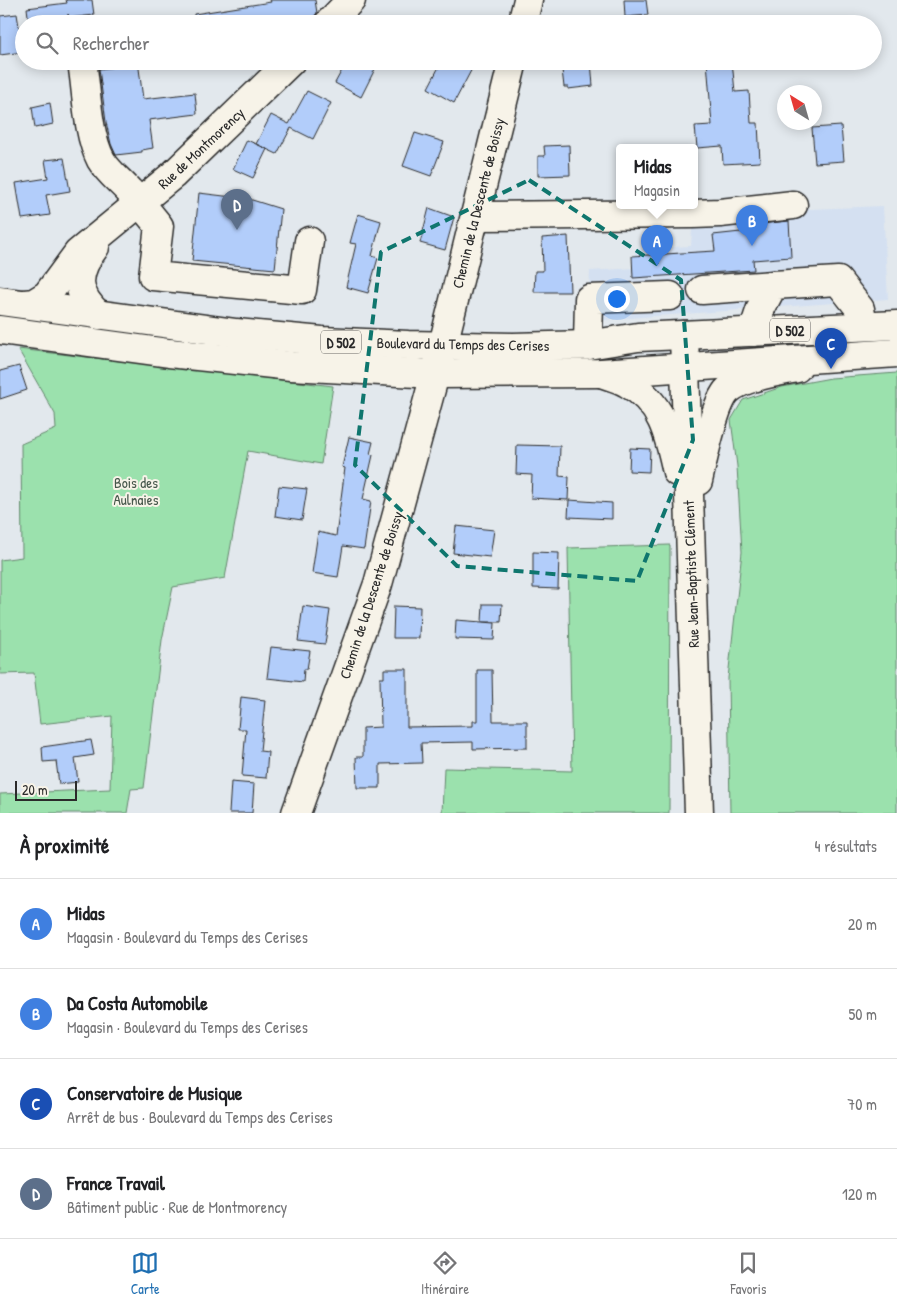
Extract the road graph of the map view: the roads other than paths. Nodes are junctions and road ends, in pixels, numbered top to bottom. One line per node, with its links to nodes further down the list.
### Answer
1 (351, 0): 3 (street)
2 (528, 0): 4 (street)
3 (337, 15)
4 (524, 15)
5 (83, 70): 8 (street)
6 (282, 70): 8 (street, Rue de Montmorency)
7 (511, 70): 10 (street, Chemin de la Descente de Boissy)
8 (140, 203): 11 (street, Rue de Montmorency); 12 (street)
9 (793, 205): 10 (street)
10 (476, 216): 23 (street, Chemin de la Descente de Boissy)
11 (108, 230): 16 (street, Rue de Montmorency); 17 (street, Rue de Montmorency)
12 (308, 241)
13 (773, 285): 14 (street); 19 (street); 21 (street)
14 (702, 290)
15 (670, 296): 24 (street)
16 (12, 303): 17 (street, Boulevard du Temps des Cerises / D 502)
17 (99, 315): 23 (street, Boulevard du Temps des Cerises / D 502)
18 (897, 324): 19 (street, Boulevard du Temps des Cerises / D 502)
19 (863, 326): 21 (street, Boulevard du Temps des Cerises / D 502)
20 (0, 330): 29 (street, Boulevard du Temps des Cerises / D 502)
21 (753, 332): 22 (street, Boulevard du Temps des Cerises / D 502)
22 (684, 335): 24 (street, Boulevard du Temps des Cerises / D 502); 27 (street, Rue Jean-Baptiste Clément)
23 (443, 345): 24 (street, Boulevard du Temps des Cerises / D 502); 29 (street, Chemin de la Descente de Boissy)
24 (588, 345)
25 (897, 353): 26 (street, Boulevard du Temps des Cerises / D 502)
26 (832, 357): 27 (street, Boulevard du Temps des Cerises / D 502); 30 (street)
27 (685, 368): 28 (street, Boulevard du Temps des Cerises / D 502); 30 (street, Rue Jean-Baptiste Clément)
28 (601, 373): 29 (street, Boulevard du Temps des Cerises / D 502); 30 (street)
29 (435, 374): 31 (street, Chemin de la Descente de Boissy)
30 (689, 527): 32 (street, Rue Jean-Baptiste Clément)
31 (296, 813)
32 (700, 813)

